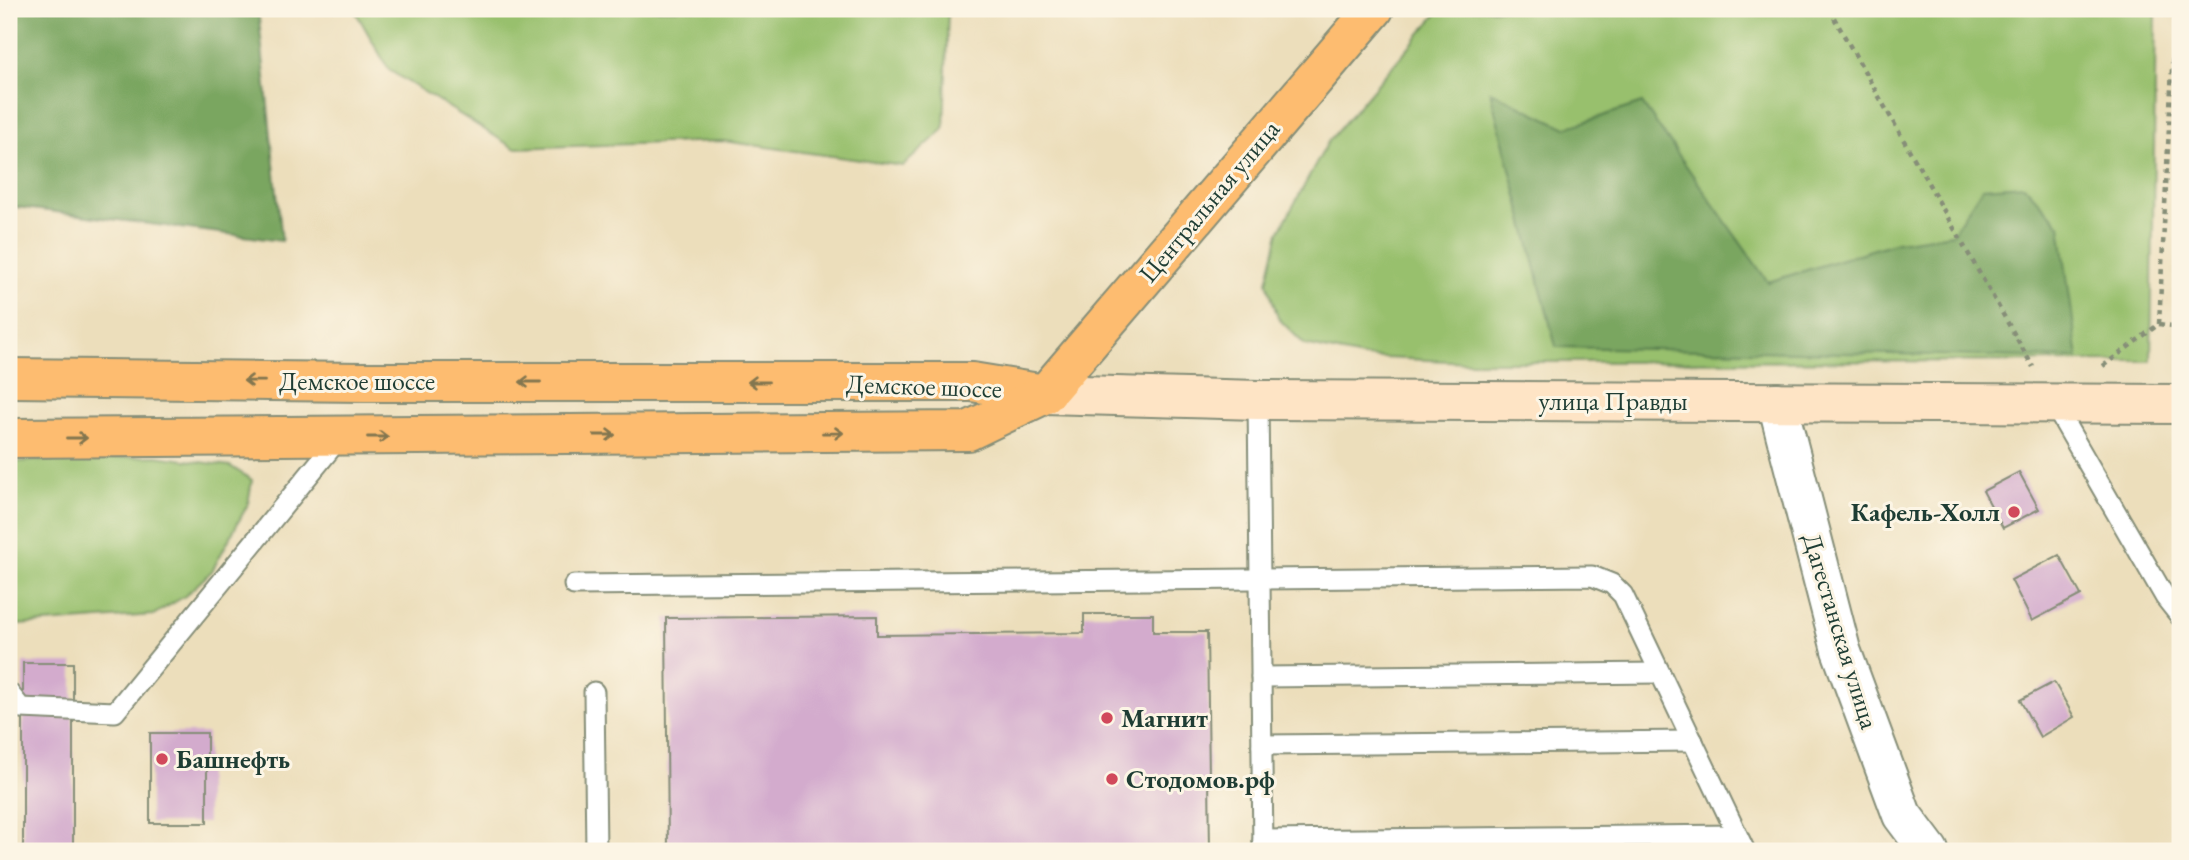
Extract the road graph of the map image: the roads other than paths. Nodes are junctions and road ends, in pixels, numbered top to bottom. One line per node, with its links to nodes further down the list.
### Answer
1 (1374, 9): 3 (main road, Центральная улица)
2 (9, 378): 3 (main road, Демское шоссе, one-way to 2)
3 (1045, 394): 4 (main road, улица Правды); 9 (main road, Демское шоссе, one-way to 3)
4 (1258, 400): 5 (main road, улица Правды); 10 (lane)
5 (1777, 401): 6 (main road, улица Правды); 22 (street, Дагестанская улица)
6 (2053, 403): 7 (main road, улица Правды); 12 (lane)
7 (2180, 404)
8 (9, 438): 9 (main road, Демское шоссе, one-way to 9)
9 (340, 438): 16 (lane)
10 (1260, 579): 11 (lane); 13 (lane); 14 (lane)
11 (574, 586)
12 (2180, 616)
13 (1660, 673): 14 (lane); 17 (lane)
14 (1261, 677): 18 (lane)
15 (594, 692): 21 (lane)
16 (9, 693)
17 (1693, 741): 18 (lane); 19 (lane)
18 (1262, 745): 20 (lane)
19 (1741, 843): 20 (lane)
20 (1263, 846)
21 (596, 851)
22 (1929, 851)

